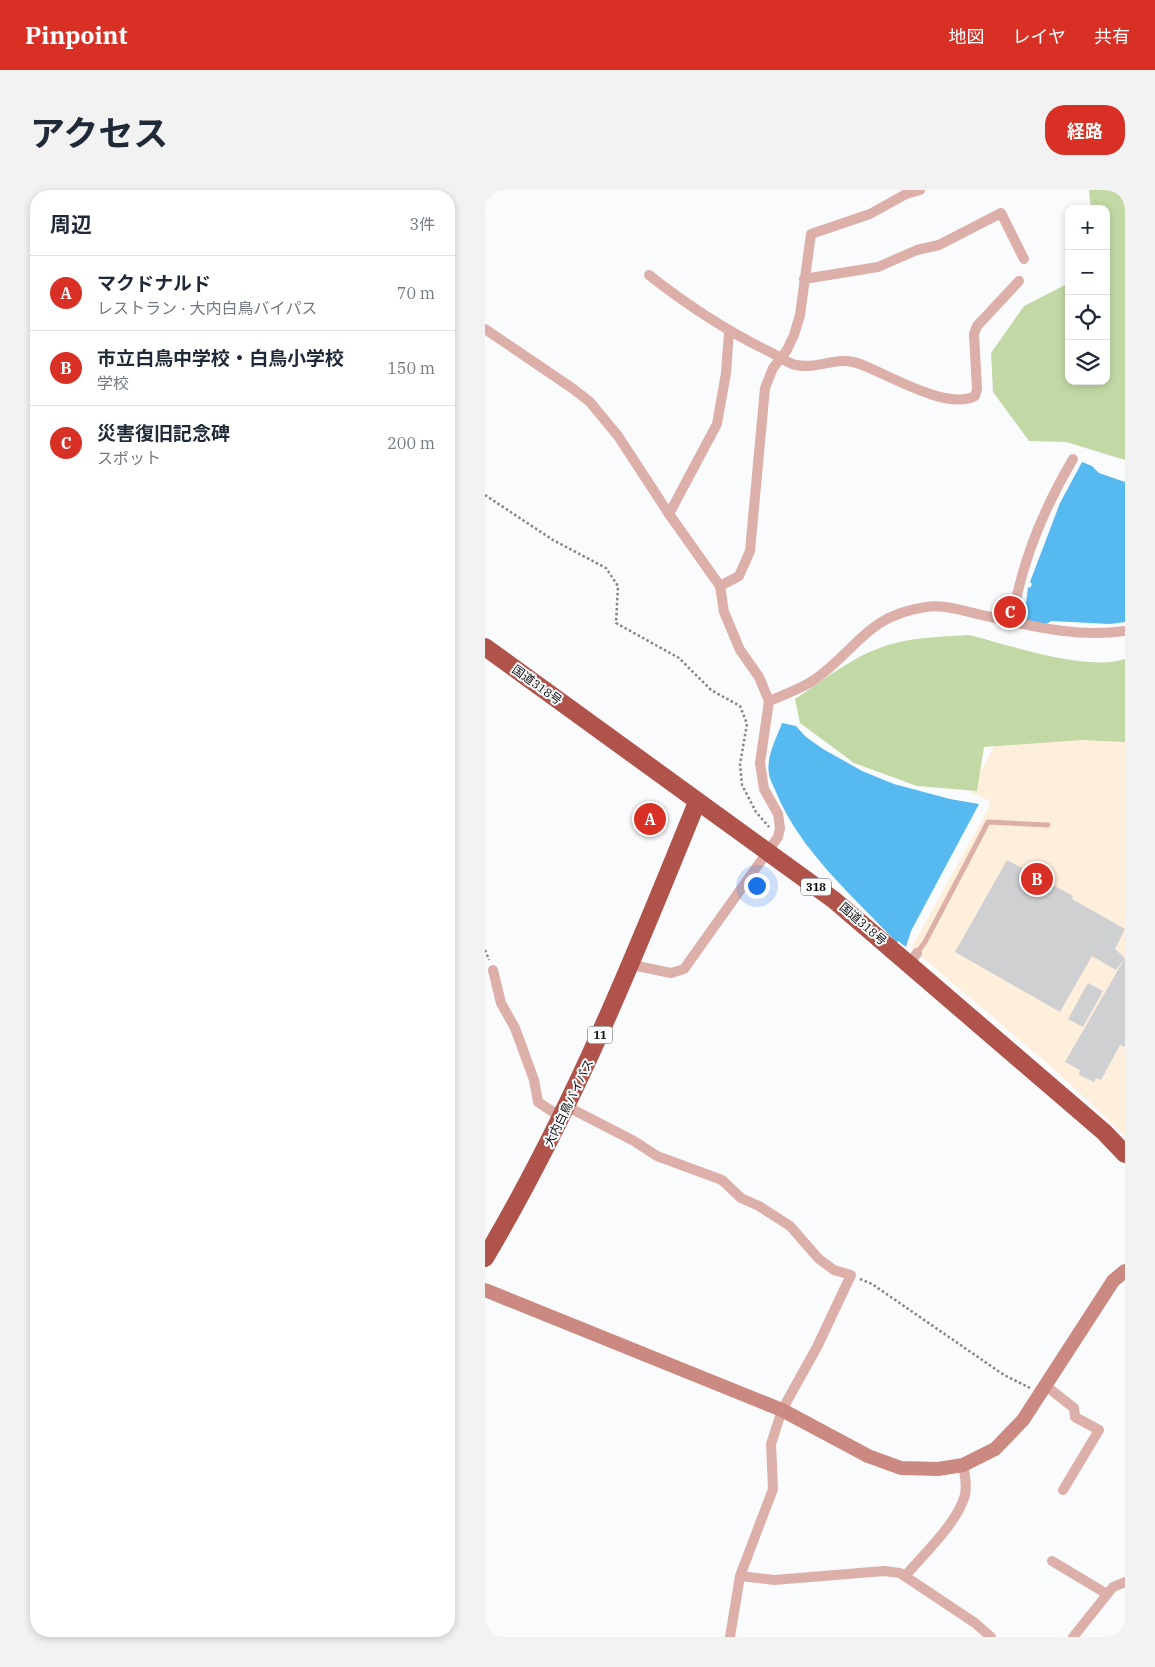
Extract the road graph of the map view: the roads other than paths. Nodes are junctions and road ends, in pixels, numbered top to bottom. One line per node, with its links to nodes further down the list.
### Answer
1 (920, 190): 4 (street)
2 (1024, 259): 4 (street)
3 (649, 275): 7 (street)
4 (804, 279): 8 (street)
5 (1019, 281): 8 (street)
6 (485, 329): 10 (street)
7 (729, 332): 8 (street); 10 (street)
8 (781, 358): 11 (street)
9 (1073, 459): 12 (street)
10 (669, 514): 11 (street)
11 (720, 586): 15 (street)
12 (1013, 621): 13 (street); 15 (street)
13 (1125, 631)
14 (485, 647): 16 (highway, 国道318号 / 318)
15 (769, 701): 18 (street)
16 (697, 802): 18 (highway, 国道318号 / 318); 20 (highway, 大内白鳥バイパス / 11)
17 (1048, 825): 19 (lane)
18 (773, 844): 19 (highway, 国道318号 / 318); 20 (street)
19 (913, 958): 23 (highway, 国道318号 / 318)
20 (632, 965): 22 (highway, 大内白鳥バイパス / 11)
21 (493, 970): 22 (street)
22 (565, 1112): 24 (highway, 大内白鳥バイパス / 11); 28 (street)
23 (1125, 1154)
24 (485, 1258)
25 (1125, 1271): 27 (street)
26 (485, 1290): 28 (street)
27 (1039, 1387): 29 (street); 30 (street)
28 (782, 1410): 29 (street); 32 (street)
29 (963, 1465): 33 (street)
30 (1063, 1490)
31 (1052, 1561): 35 (street)
32 (740, 1576): 33 (street); 36 (street)
33 (905, 1576): 37 (street)
34 (1125, 1582): 35 (street)
35 (1107, 1594): 38 (street)
36 (729, 1637)
37 (991, 1637)
38 (1073, 1637)

